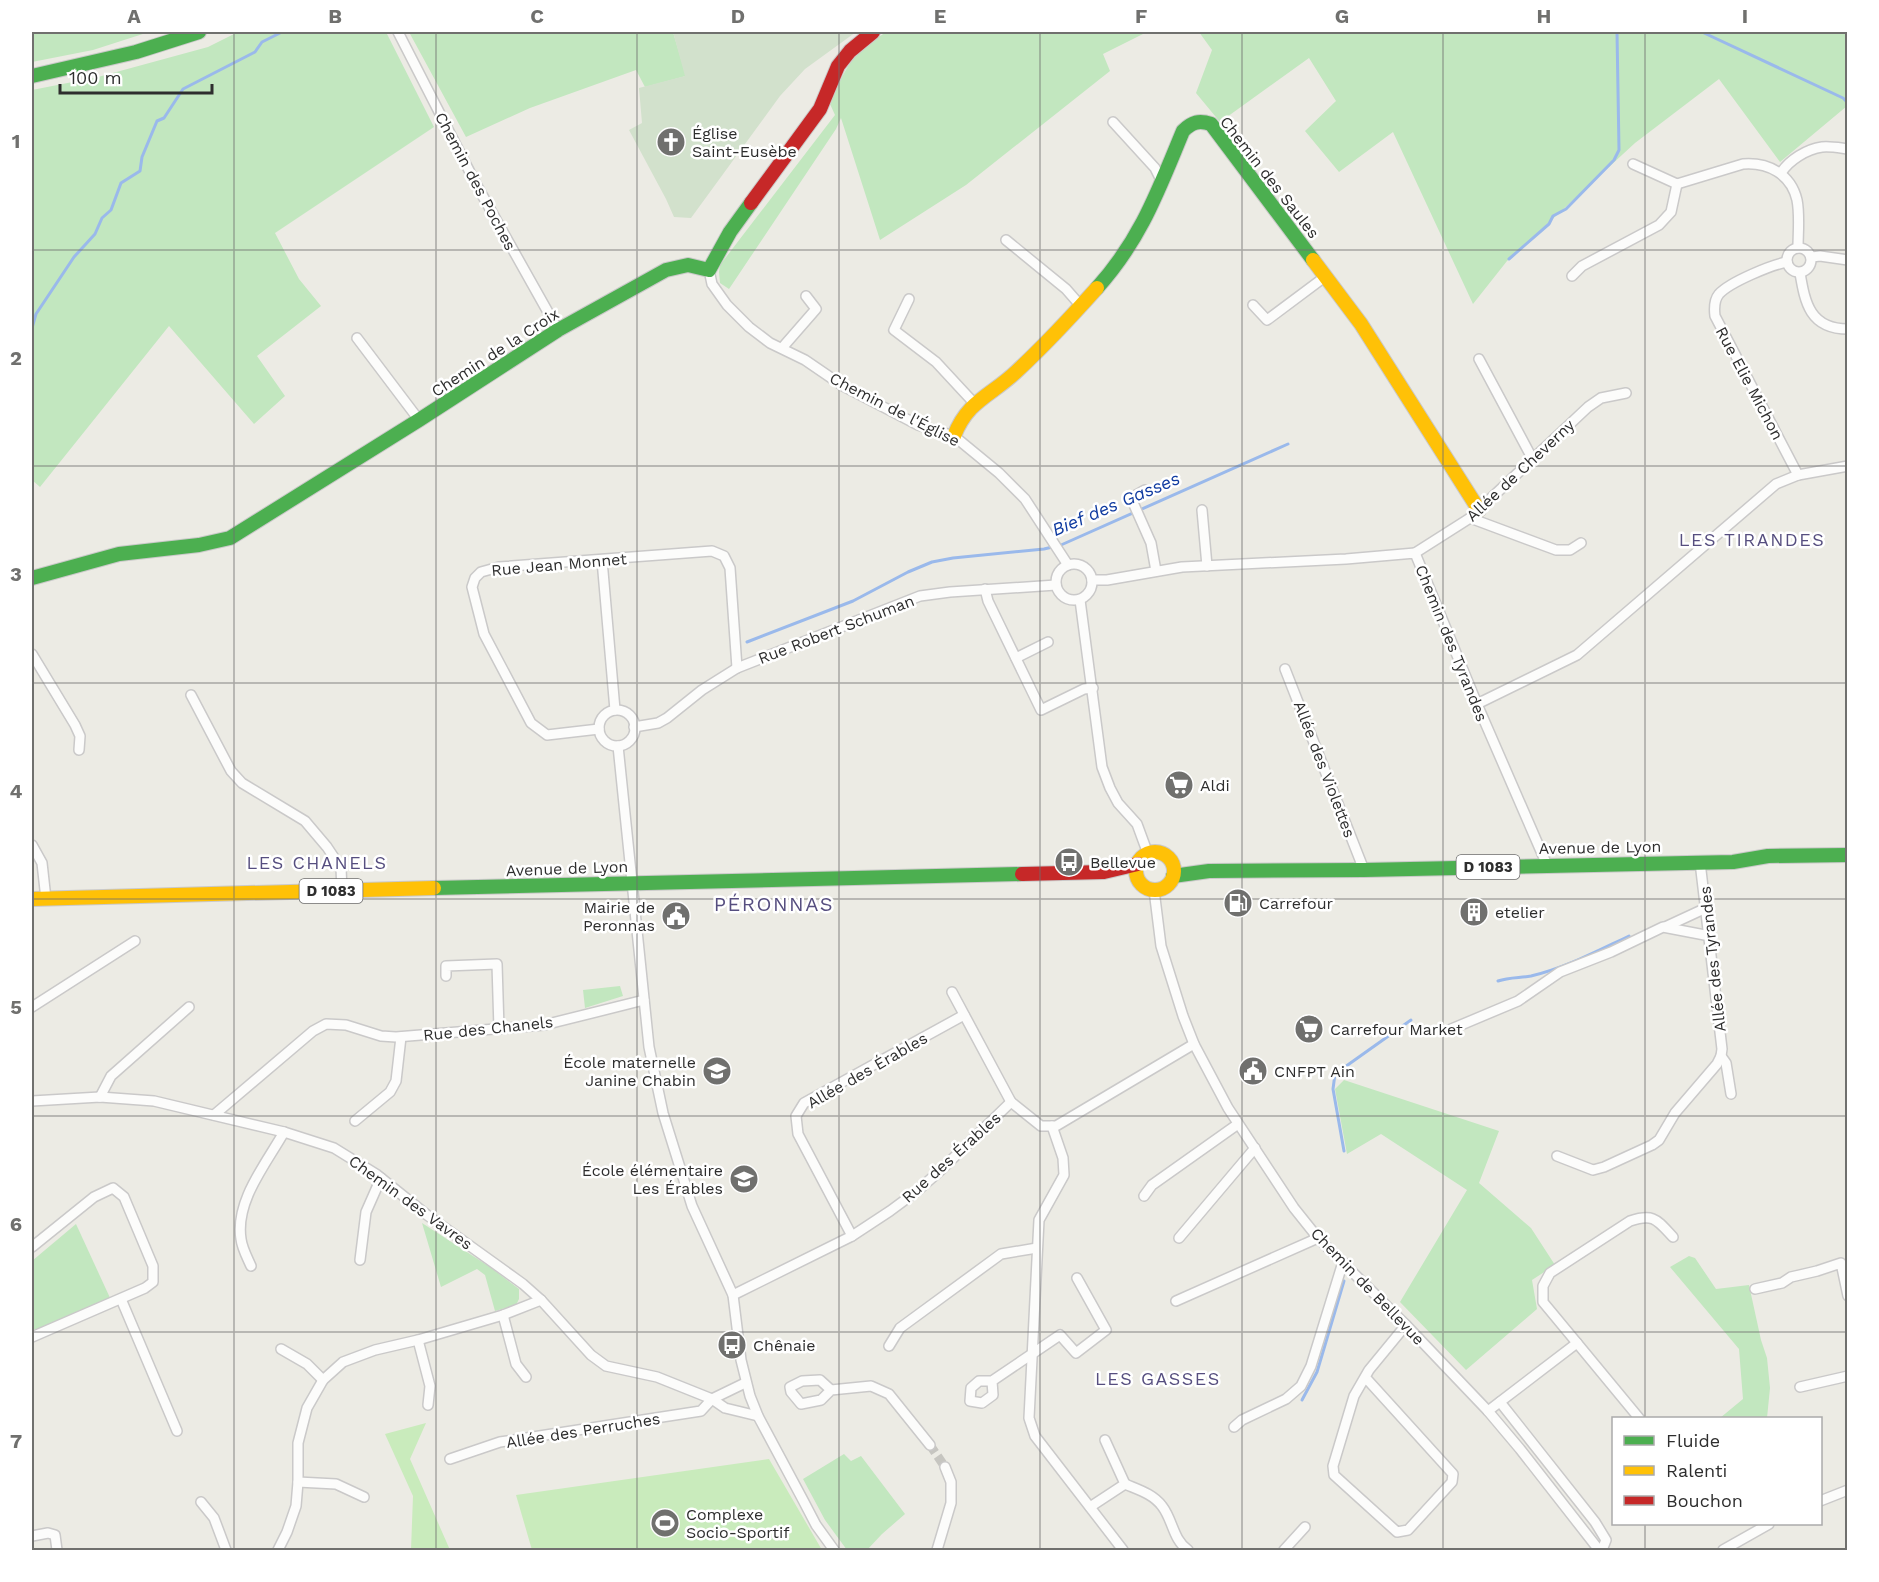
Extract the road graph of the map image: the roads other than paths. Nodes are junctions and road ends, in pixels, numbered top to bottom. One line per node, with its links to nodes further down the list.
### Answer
1 (199, 32): 4 (main road)
2 (398, 32): 25 (street, Chemin des Poches)
3 (873, 32): 16 (main road)
4 (32, 76)
5 (1113, 122): 9 (street)
6 (1848, 149): 8 (street)
7 (1633, 164): 10 (street)
8 (1781, 173): 10 (street); 12 (street)
9 (1161, 180): 18 (main road, Chemin des Saules); 22 (main road, Chemin des Saules)
10 (1677, 184): 19 (street)
11 (1006, 240): 22 (street)
12 (1798, 248): 13 (street); 15 (street)
13 (1812, 257): 14 (street); 17 (street)
14 (1848, 260)
15 (1787, 262): 17 (street); 35 (street, Rue Elie Michon)
16 (709, 270): 25 (main road, Chemin de la Croix); 27 (street, Chemin de l'Église)
17 (1800, 273): 24 (street)
18 (1326, 276): 23 (street); 38 (main road, Chemin des Saules)
19 (1572, 276)
20 (806, 296): 27 (street)
21 (909, 299): 30 (street)
22 (1080, 305): 30 (main road, Chemin des Saules)
23 (1253, 305)
24 (1848, 329)
25 (558, 330): 31 (main road, Chemin de la Croix)
26 (357, 338): 31 (street)
27 (782, 348): 32 (street, Chemin de l'Église)
28 (1479, 359): 33 (street)
29 (1626, 393): 33 (street, Allée de Cheverny)
30 (974, 403): 32 (main road, Chemin des Saules)
31 (419, 420): 45 (main road, Chemin de la Croix)
32 (954, 436): 42 (street, Chemin de l'Église)
33 (1533, 458): 38 (street, Allée de Cheverny)
34 (1848, 466): 35 (street)
35 (1798, 475): 57 (street)
36 (1145, 490): 44 (street)
37 (1202, 510): 43 (street)
38 (1474, 514): 39 (street); 40 (street, Allée de Cheverny)
39 (1581, 543)
40 (1416, 553): 43 (street, Chemin des Tyrandes); 57 (street, Chemin des Tyrandes)
41 (602, 560): 53 (street, Rue Jean Monnet); 58 (street); 60 (street, Rue Jean Monnet)
42 (1068, 565): 46 (street); 47 (street)
43 (1208, 566): 44 (street, Chemin des Tyrandes)
44 (1156, 571): 46 (street, Chemin des Tyrandes)
45 (32, 578)
46 (1092, 580): 49 (street)
47 (1056, 585): 48 (street, Rue Robert Schuman); 49 (street)
48 (985, 590): 52 (street); 53 (street, Rue Robert Schuman)
49 (1080, 600): 55 (street)
50 (1048, 642): 52 (street)
51 (32, 654): 62 (street)
52 (1016, 658): 55 (street)
53 (737, 668): 59 (street, Rue Robert Schuman)
54 (1285, 669): 70 (street, Allée des Violettes)
55 (1093, 688): 64 (street)
56 (191, 695): 75 (street)
57 (1477, 704): 68 (street, Chemin des Tyrandes)
58 (615, 710): 59 (street); 60 (street)
59 (634, 727): 61 (street)
60 (599, 729): 61 (street)
61 (618, 746): 73 (street)
62 (79, 750)
63 (32, 844): 76 (street)
64 (1148, 854): 66 (main road); 69 (main road)
65 (1848, 855): 67 (main road, Avenue de Lyon / D 1083)
66 (1171, 861): 71 (main road, Avenue de Lyon / D 1083); 72 (main road)
67 (1700, 862): 68 (main road, Avenue de Lyon / D 1083); 77 (street, Allée des Tyrandes)
68 (1547, 865): 70 (main road, Avenue de Lyon / D 1083)
69 (1138, 870): 73 (main road, Avenue de Lyon / D 1083); 74 (main road)
70 (1364, 870): 71 (main road, Avenue de Lyon / D 1083)
71 (1209, 871): 72 (main road, Avenue de Lyon / D 1083)
72 (1173, 876): 74 (main road)
73 (631, 883): 75 (main road, Avenue de Lyon / D 1083); 83 (street)
74 (1154, 890): 90 (street, Chemin de Bellevue)
75 (342, 891): 76 (main road, Avenue de Lyon / D 1083)
76 (39, 899)
77 (1706, 908): 78 (street); 79 (street, Allée des Tyrandes)
78 (1664, 927): 79 (street); 88 (street)
79 (1710, 936): 91 (street, Allée des Tyrandes)
80 (135, 941): 84 (street)
81 (446, 976): 87 (street)
82 (952, 992): 86 (street)
83 (644, 1000): 87 (street, Rue des Chanels); 116 (street)
84 (32, 1007)
85 (189, 1007): 93 (street)
86 (964, 1015): 95 (street); 105 (street, Allée des Érables)
87 (499, 1029): 89 (street, Rue des Chanels)
88 (1449, 1030)
89 (401, 1037): 96 (street, Rue des Chanels); 97 (street, Rue des Chanels)
90 (1194, 1044): 98 (street, Chemin de Bellevue); 99 (street)
91 (1721, 1056): 92 (street, Allée des Tyrandes); 102 (street, Allée des Tyrandes)
92 (1731, 1094)
93 (100, 1097): 94 (street, Chemin des Vavres); 96 (street, Chemin des Vavres)
94 (32, 1101)
95 (1011, 1102): 99 (street, Rue des Érables); 105 (street, Rue des Érables)
96 (214, 1115): 100 (street, Chemin des Vavres)
97 (355, 1121)
98 (1239, 1124): 101 (street, Chemin de Bellevue); 104 (street)
99 (1052, 1126): 110 (street)
100 (284, 1132): 103 (street, Chemin des Vavres); 113 (street)
101 (1255, 1148): 107 (street); 108 (street, Chemin de Bellevue)
102 (1557, 1156)
103 (381, 1178): 111 (street); 119 (street, Chemin des Vavres)
104 (1144, 1196)
105 (852, 1236): 116 (street, Rue des Érables)
106 (1674, 1237): 125 (street)
107 (1179, 1238)
108 (1318, 1238): 112 (street, Chemin de Bellevue); 120 (street)
109 (32, 1247): 118 (street)
110 (1037, 1248): 126 (street); 128 (street)
111 (360, 1260)
112 (1344, 1262): 122 (street, Chemin de Bellevue); 143 (street)
113 (251, 1266)
114 (1077, 1278): 128 (street)
115 (1755, 1289): 117 (street)
116 (733, 1295): 134 (street)
117 (1848, 1296)
118 (121, 1299): 123 (street); 144 (street)
119 (541, 1300): 121 (street); 137 (street, Chemin des Vavres)
120 (1176, 1301)
121 (503, 1315): 124 (street); 130 (street)
122 (1406, 1325): 131 (street); 140 (street, Chemin de Bellevue)
123 (32, 1337)
124 (418, 1340): 132 (street); 139 (street)
125 (1577, 1343): 138 (street); 142 (street)
126 (889, 1346)
127 (281, 1349): 132 (street)
128 (1032, 1355): 133 (street); 155 (street)
129 (1848, 1376): 135 (street)
130 (526, 1377)
131 (1365, 1377): 131 (street)
132 (323, 1380): 149 (street)
133 (992, 1381)
134 (745, 1383): 137 (street); 141 (street)
135 (1800, 1386)
136 (831, 1390): 146 (street)
137 (712, 1399): 141 (street, Chemin des Vavres); 147 (street, Allée des Perruches)
138 (1500, 1402): 140 (street); 167 (street)
139 (428, 1405)
140 (1488, 1411): 167 (street, Chemin de Bellevue)
141 (758, 1416): 162 (street)
142 (1637, 1417)
143 (1234, 1427)
144 (177, 1431)
145 (1105, 1440): 150 (street)
146 (930, 1445)
147 (450, 1459)
148 (945, 1467): 163 (street)
149 (298, 1482): 152 (street); 161 (street)
150 (1125, 1484): 155 (street); 165 (street)
151 (1848, 1490): 153 (street)
152 (364, 1497)
153 (1822, 1501)
154 (201, 1502): 160 (street)
155 (1090, 1507): 164 (street)
156 (1767, 1525): 168 (street)
157 (1305, 1527): 166 (street)
158 (32, 1536): 159 (street)
159 (57, 1551)
160 (226, 1551)
161 (278, 1551)
162 (834, 1551)
163 (937, 1551)
164 (1123, 1551)
165 (1188, 1551)
166 (1284, 1551)
167 (1600, 1551)
168 (1723, 1551)

